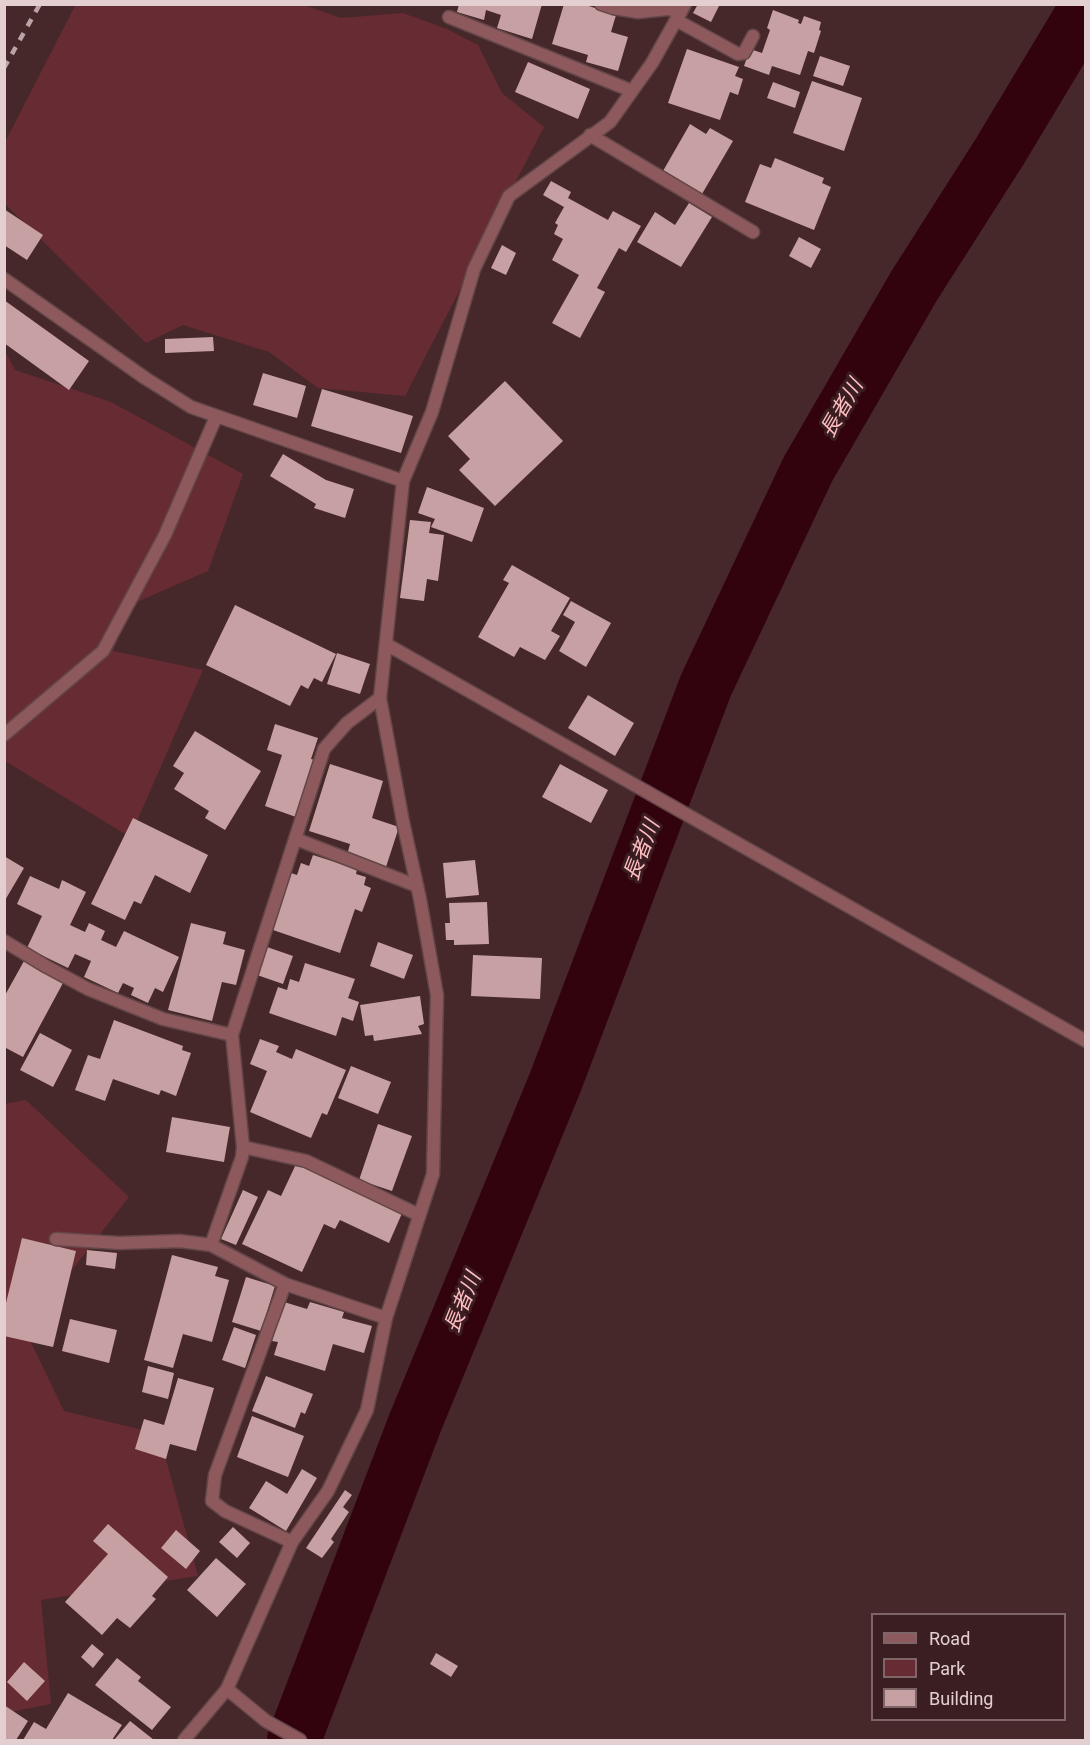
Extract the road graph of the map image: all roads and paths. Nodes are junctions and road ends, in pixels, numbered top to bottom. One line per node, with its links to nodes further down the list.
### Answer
1 (601, 4): 2 (street)
2 (681, 12): 4 (street); 5 (street)
3 (449, 17): 5 (street)
4 (753, 36)
5 (632, 91): 6 (street)
6 (590, 135): 7 (street); 10 (street)
7 (753, 232)
8 (4, 279): 9 (street)
9 (216, 417): 10 (street); 13 (street)
10 (403, 482): 11 (street)
11 (386, 644): 12 (street); 18 (street)
12 (380, 698): 14 (street); 15 (street)
13 (4, 735)
14 (296, 839): 15 (street); 17 (street)
15 (417, 886): 20 (street)
16 (4, 940): 17 (street)
17 (232, 1035): 19 (street)
18 (1086, 1041)
19 (243, 1147): 20 (street); 22 (street)
20 (419, 1215): 24 (street)
21 (56, 1239): 22 (street)
22 (211, 1245): 23 (street)
23 (285, 1284): 24 (street); 25 (street)
24 (386, 1318): 25 (street)
25 (292, 1542): 26 (street)
26 (227, 1689): 27 (street); 28 (street)
27 (184, 1740)
28 (300, 1740)

